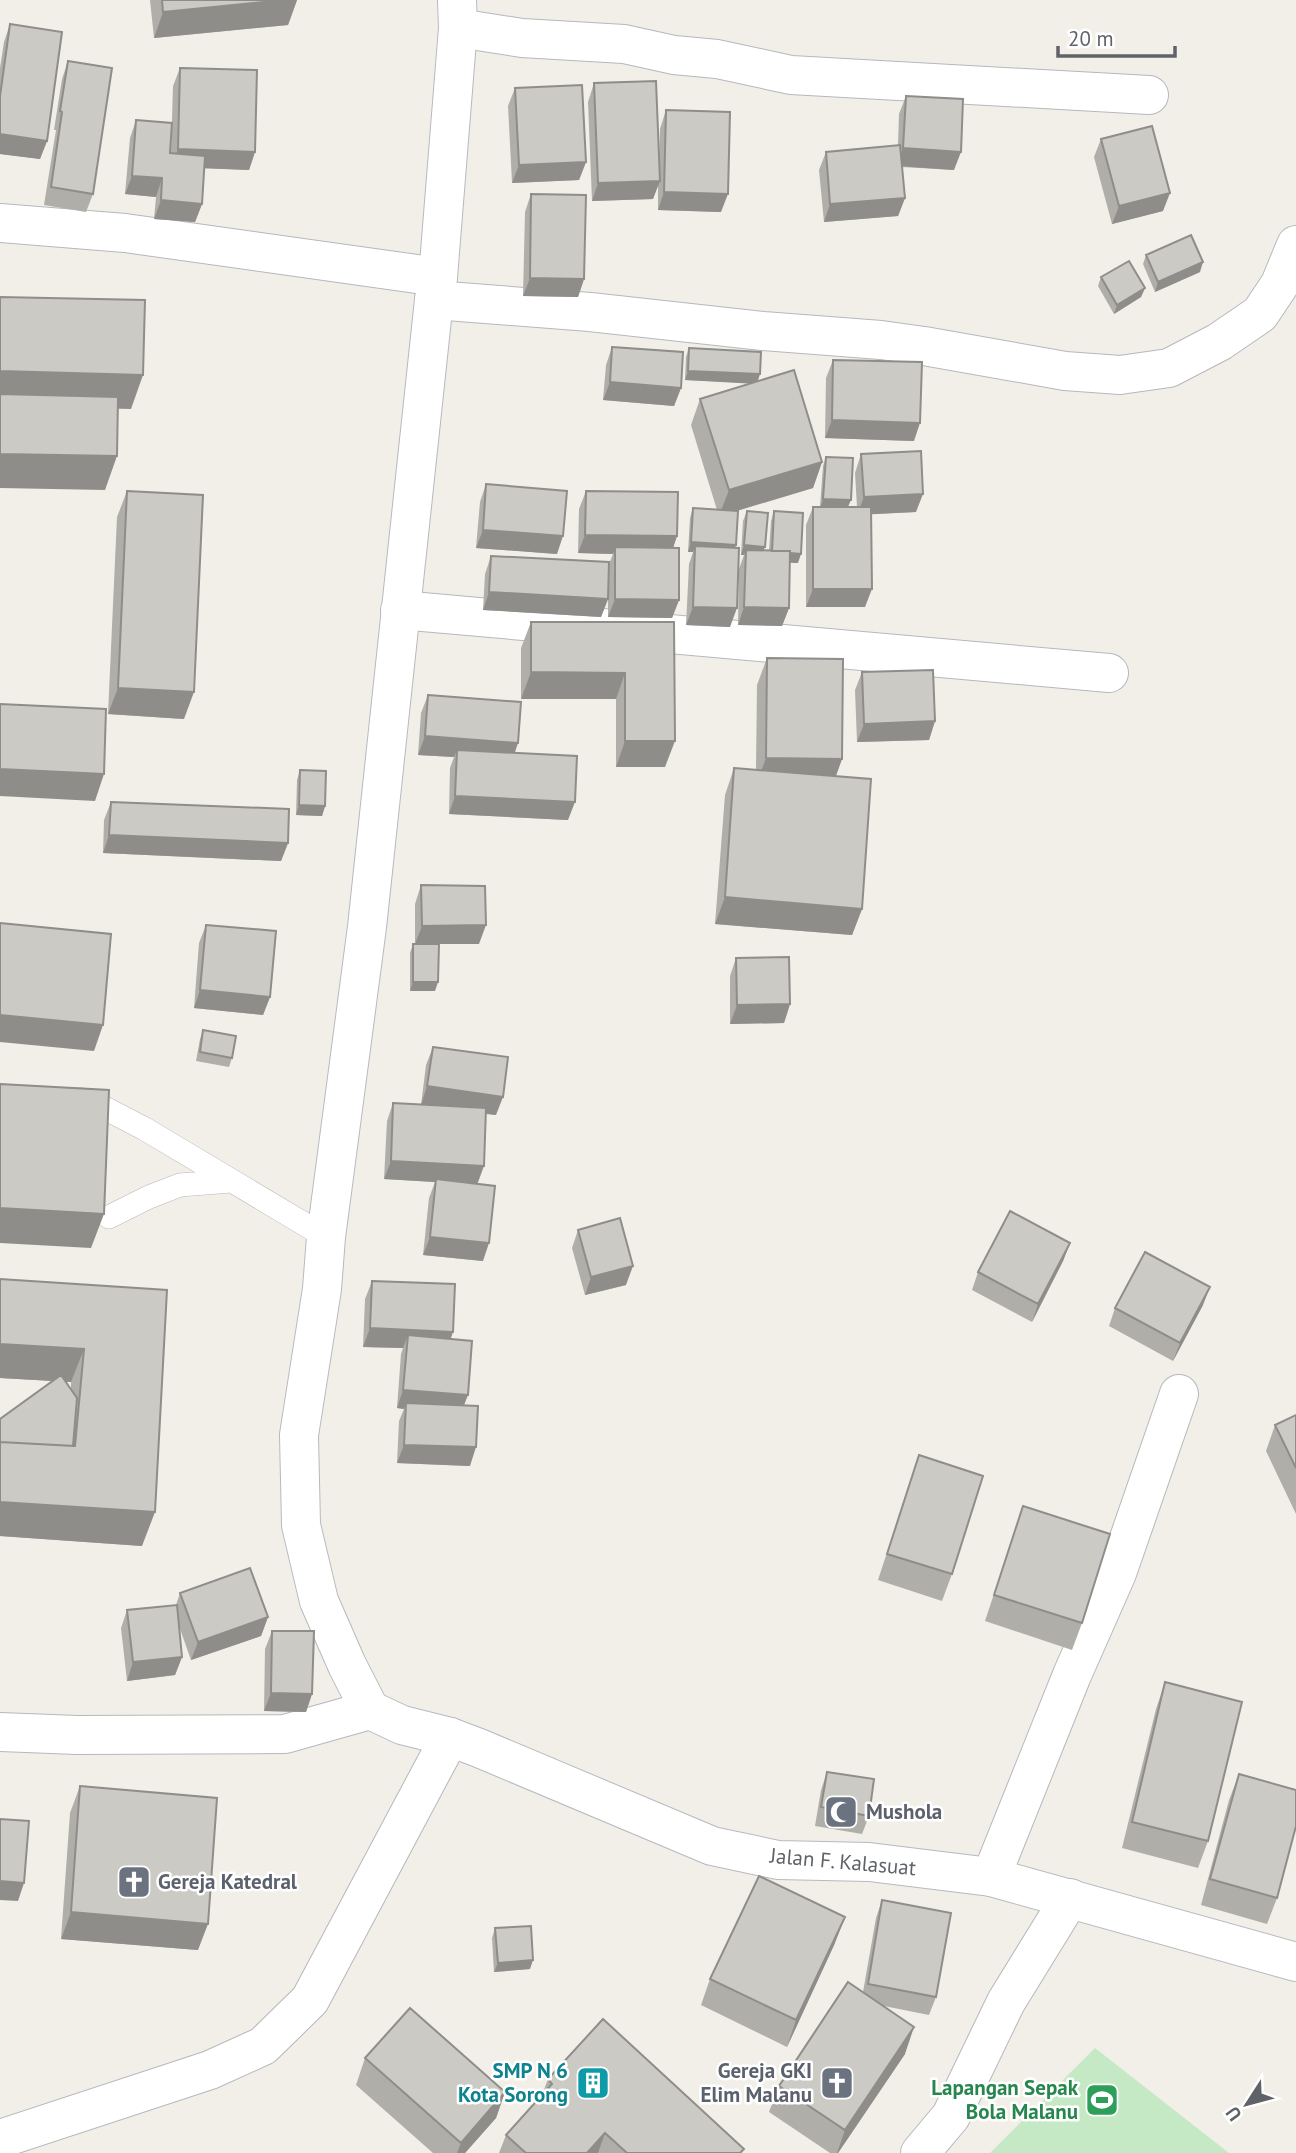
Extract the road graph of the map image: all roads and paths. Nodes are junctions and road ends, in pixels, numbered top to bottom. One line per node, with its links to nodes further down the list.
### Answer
1 (458, 14): 2 (street); 5 (street)
2 (1149, 95)
3 (0, 223): 5 (street)
4 (1296, 246): 5 (street)
5 (436, 289): 6 (street)
6 (400, 610): 7 (street); 11 (street)
7 (1110, 673)
8 (52, 1095): 9 (lane)
9 (231, 1181): 10 (lane); 11 (lane)
10 (109, 1217)
11 (326, 1237): 13 (street)
12 (1179, 1394): 16 (street)
13 (386, 1717): 14 (street); 15 (street, Jalan F. Kalasuat)
14 (0, 1732)
15 (450, 1737): 16 (street, Jalan F. Kalasuat); 19 (street)
16 (991, 1877): 17 (street, Jalan F. Kalasuat)
17 (1070, 1898): 18 (street, Jalan F. Kalasuat); 20 (street)
18 (1296, 1962)
19 (0, 2139)
20 (920, 2153)

